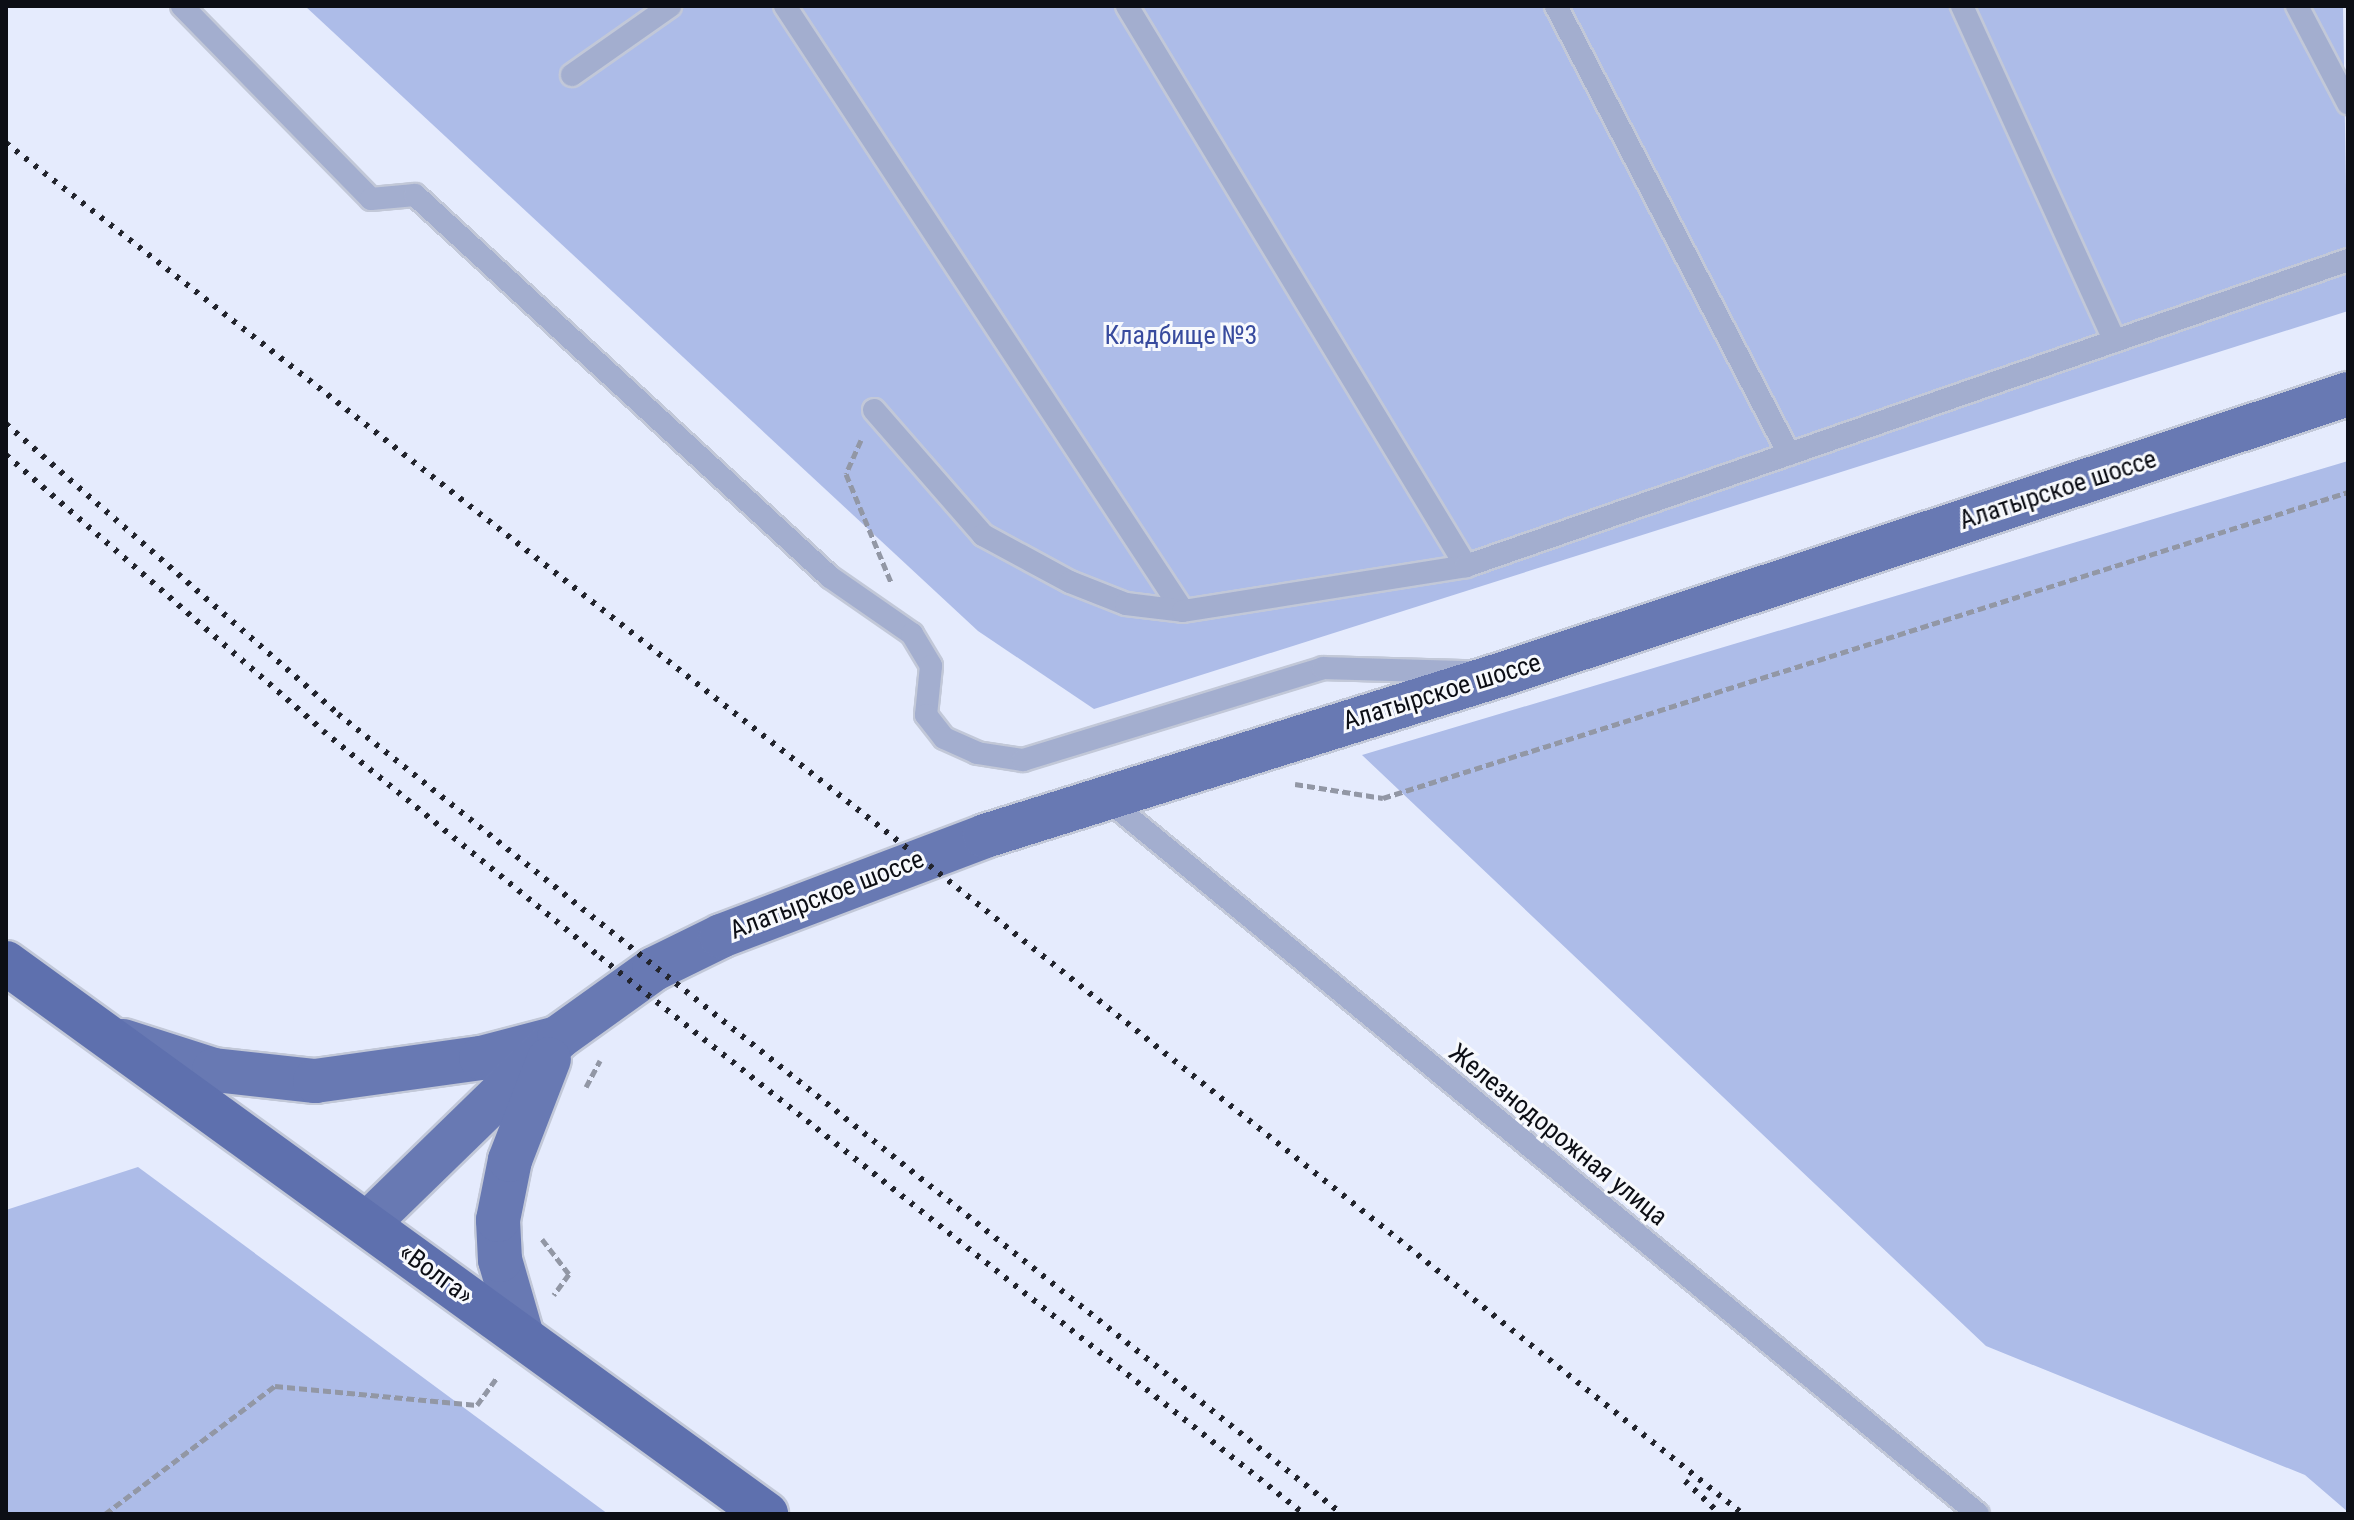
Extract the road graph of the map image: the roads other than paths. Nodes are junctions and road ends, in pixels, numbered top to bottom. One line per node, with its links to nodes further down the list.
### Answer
1 (182, 6): 17 (lane)
2 (670, 6): 8 (lane)
3 (785, 6): 16 (lane)
4 (1127, 6): 15 (lane)
5 (1556, 6): 14 (lane)
6 (1962, 6): 11 (lane)
7 (2297, 6): 9 (lane)
8 (572, 75)
9 (2348, 103)
10 (2348, 260): 11 (lane)
11 (2115, 341): 14 (lane)
12 (2348, 394): 17 (main road, Алатырское шоссе)
13 (874, 410): 16 (lane)
14 (1789, 454): 15 (lane)
15 (1466, 566): 16 (lane)
16 (1183, 611)
17 (1506, 673): 18 (main road, Алатырское шоссе)
18 (1104, 797): 21 (main road, Алатырское шоссе); 25 (lane, Железнодорожная улица)
19 (13, 968): 20 (highway, «Волга»)
20 (105, 1034): 21 (main road); 22 (highway, «Волга»)
21 (559, 1037): 22 (main road); 23 (main road)
22 (367, 1224): 23 (highway, «Волга»)
23 (534, 1321): 24 (highway, «Волга»)
24 (766, 1514)
25 (1978, 1514)

